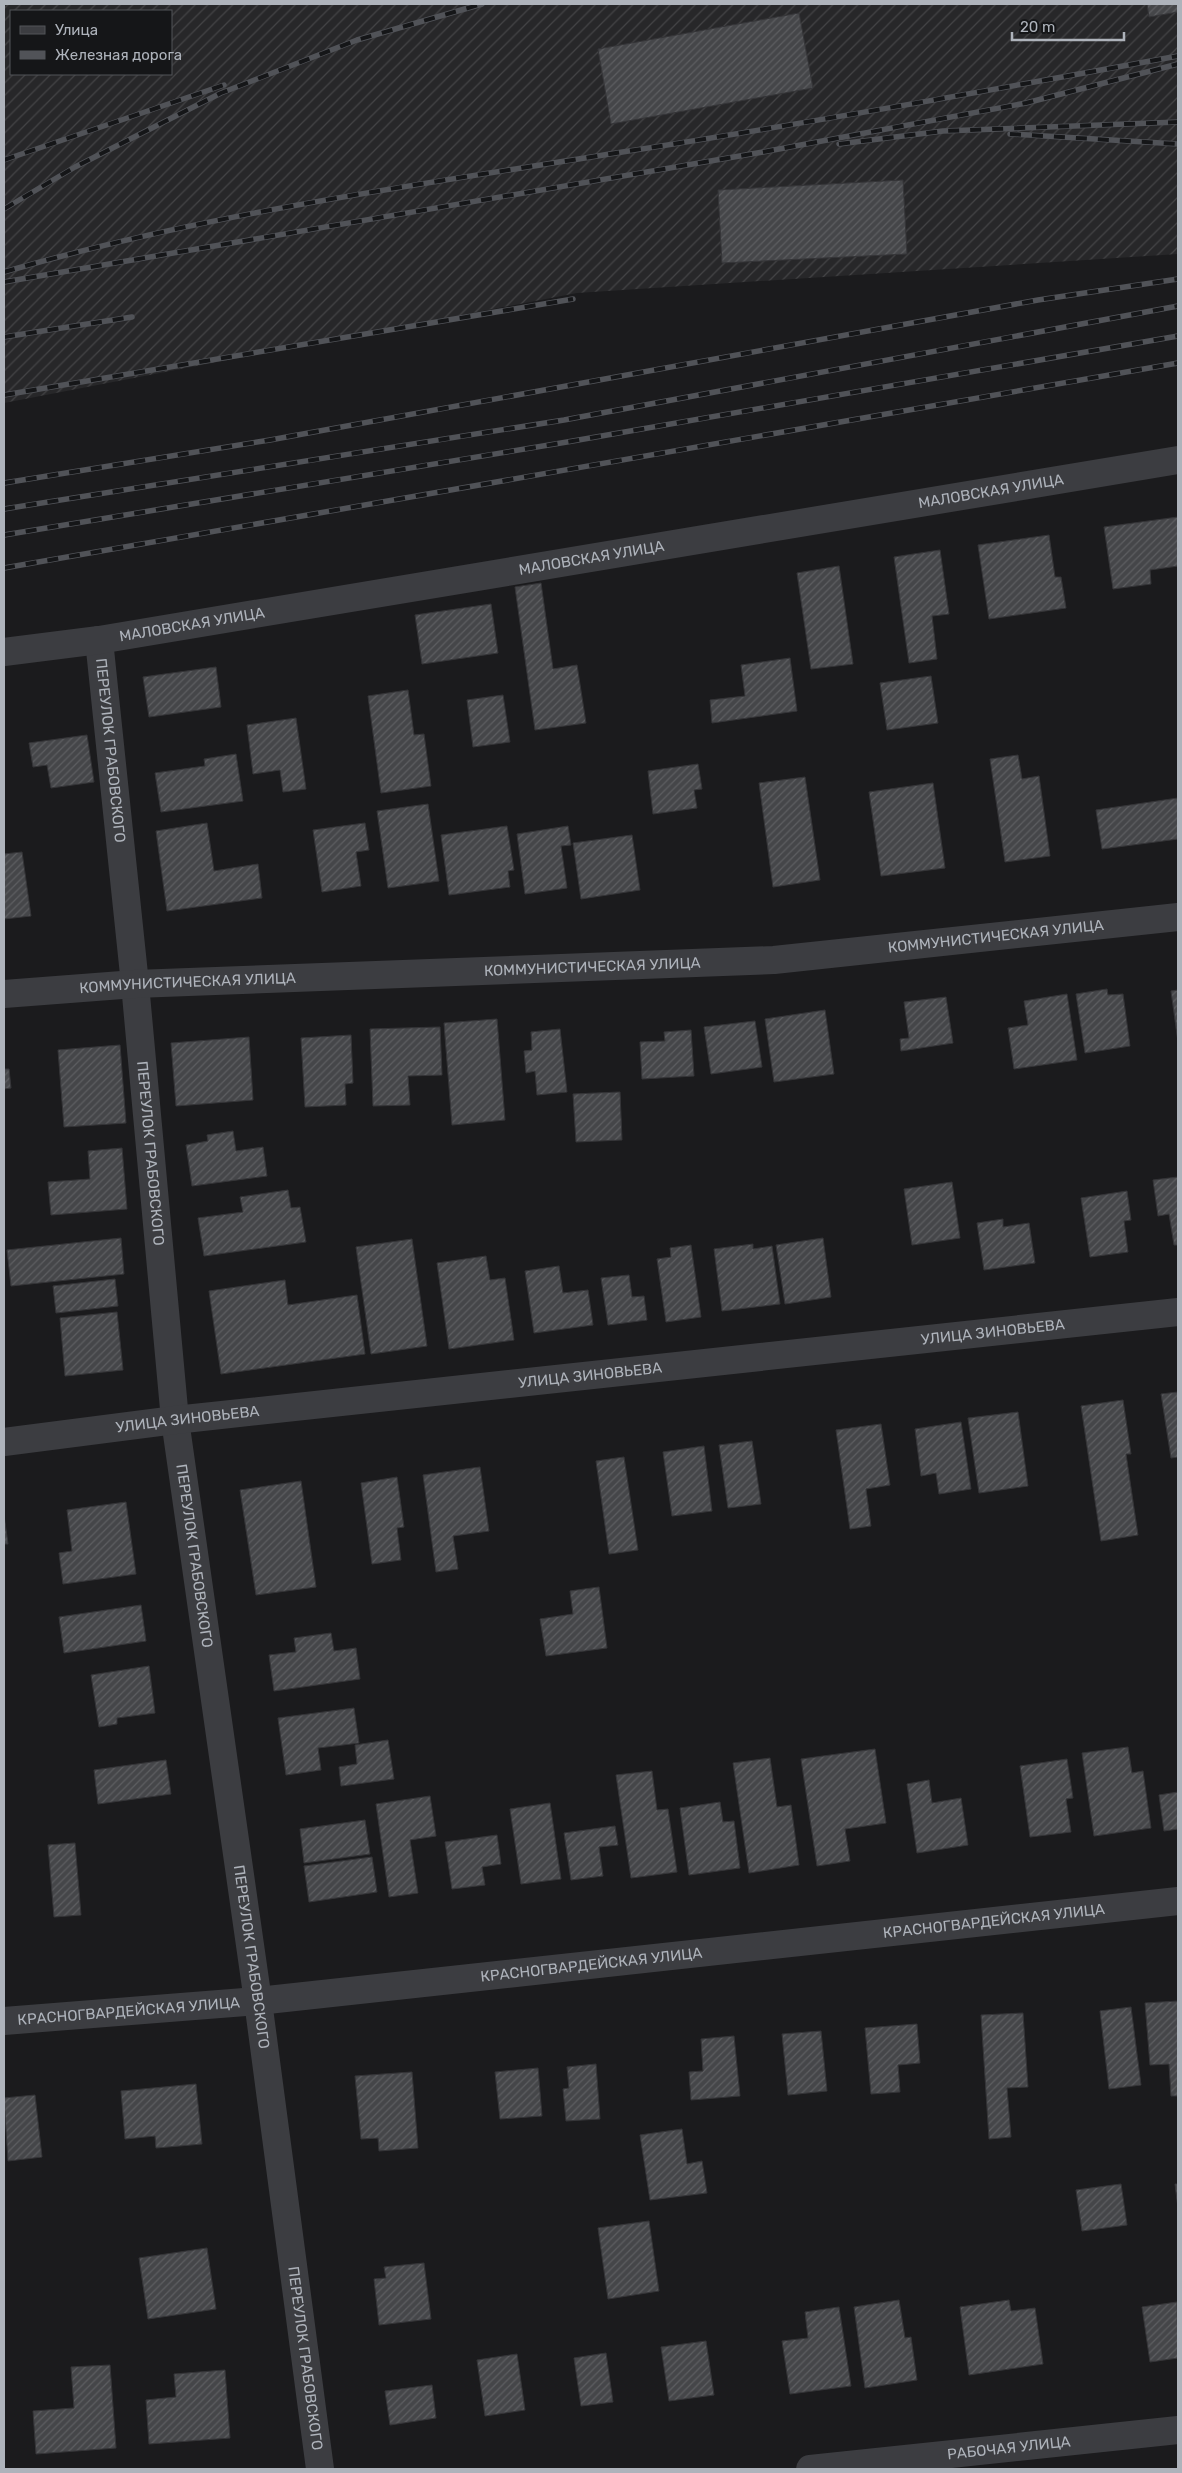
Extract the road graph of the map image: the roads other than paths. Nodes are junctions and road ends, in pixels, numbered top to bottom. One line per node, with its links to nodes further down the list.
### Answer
1 (1178, 460): 2 (street, МАЛОВСКАЯ УЛИЦА)
2 (99, 640): 3 (street, МАЛОВСКАЯ УЛИЦА); 5 (street, ПЕРЕУЛОК ГРАБОВСКОГО)
3 (4, 652)
4 (1178, 917): 5 (street, КОММУНИСТИЧЕСКАЯ УЛИЦА)
5 (135, 984): 6 (street, КОММУНИСТИЧЕСКАЯ УЛИЦА); 8 (street, ПЕРЕУЛОК ГРАБОВСКОГО)
6 (4, 994)
7 (1178, 1312): 8 (street, УЛИЦА ЗИНОВЬЕВА)
8 (175, 1420): 9 (street, УЛИЦА ЗИНОВЬЕВА); 11 (street, ПЕРЕУЛОК ГРАБОВСКОГО)
9 (4, 1442)
10 (1178, 1901): 11 (street, КРАСНОГВАРДЕЙСКАЯ УЛИЦА)
11 (258, 2001): 12 (street, КРАСНОГВАРДЕЙСКАЯ УЛИЦА); 14 (street, ПЕРЕУЛОК ГРАБОВСКОГО)
12 (4, 2022)
13 (1178, 2430): 15 (street, РАБОЧАЯ УЛИЦА)
14 (320, 2469)
15 (810, 2469)

